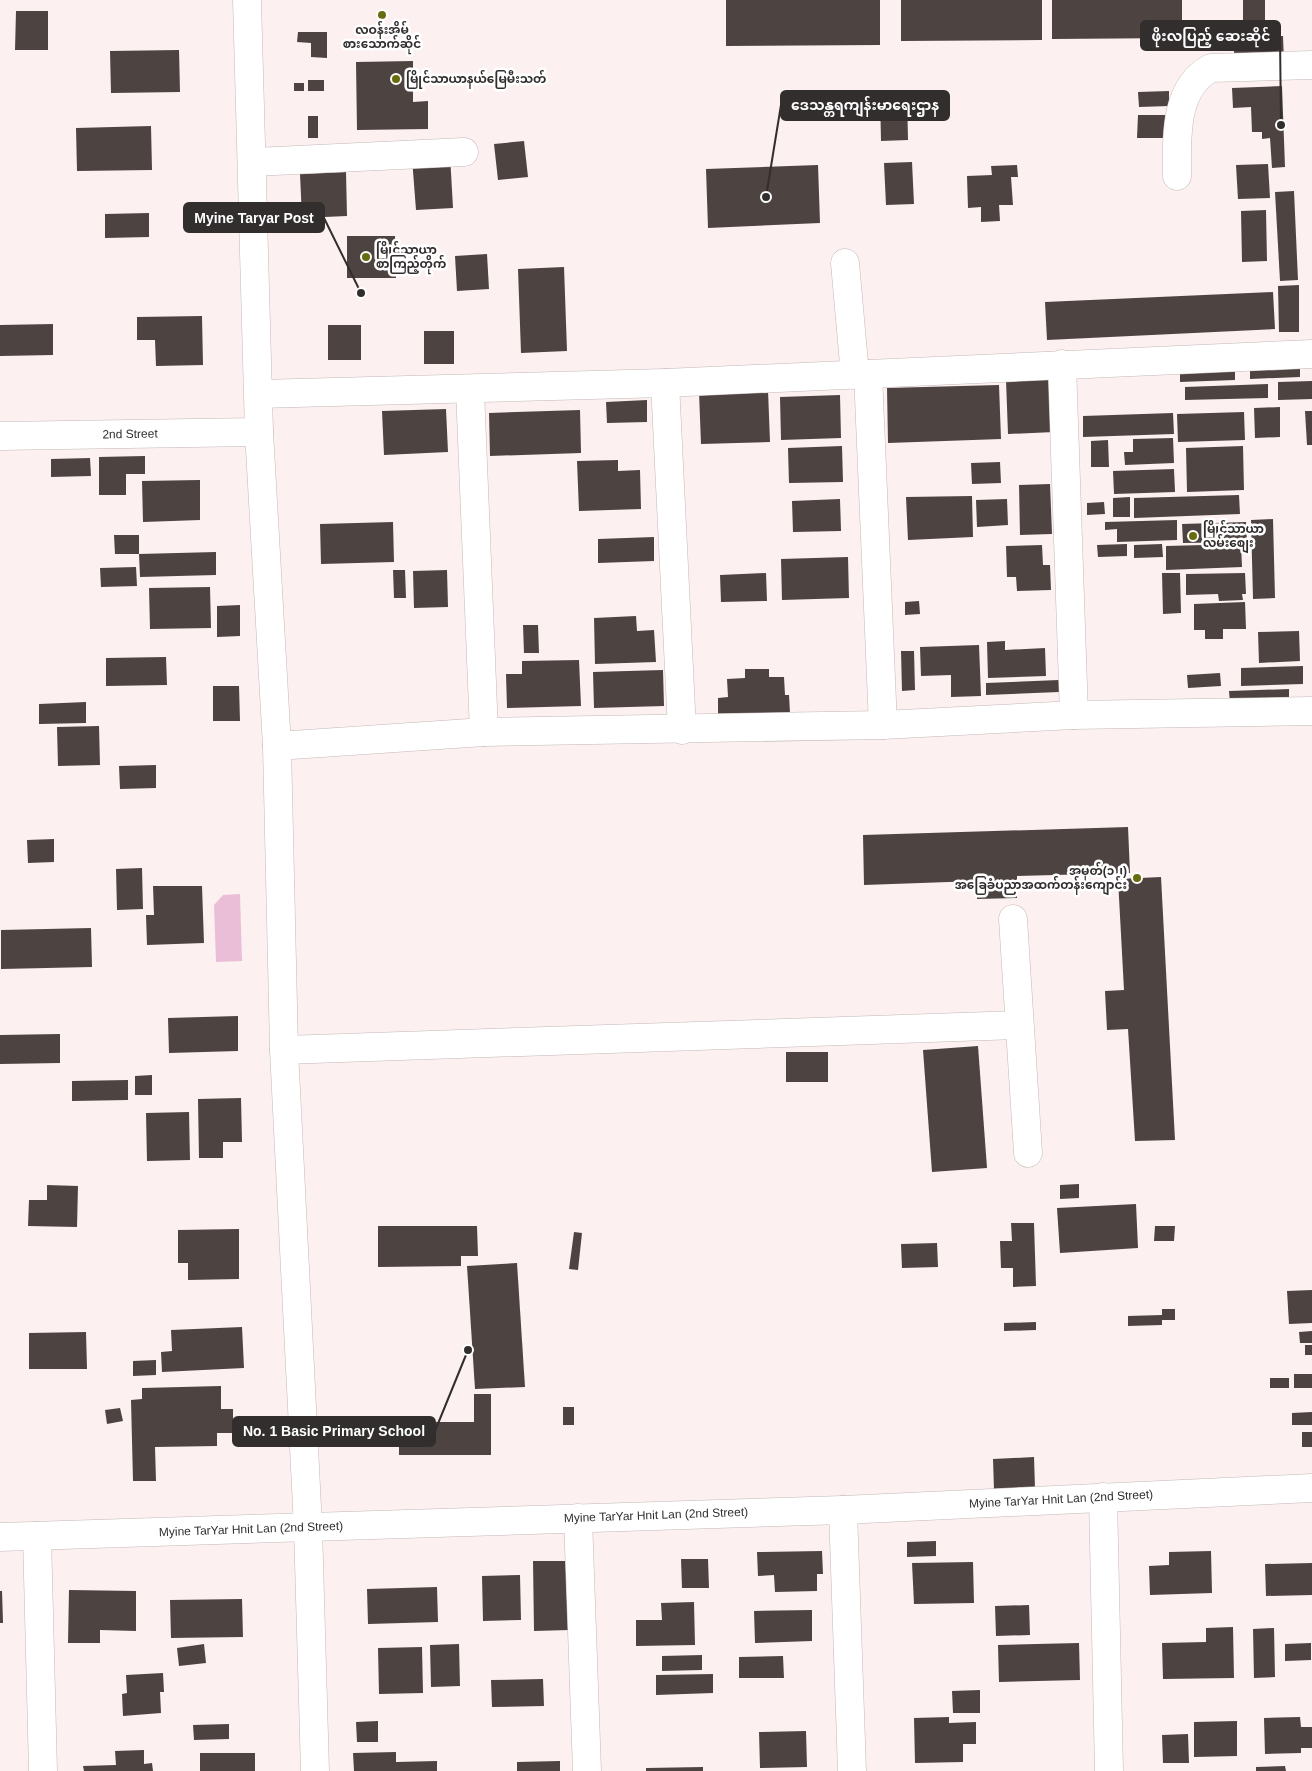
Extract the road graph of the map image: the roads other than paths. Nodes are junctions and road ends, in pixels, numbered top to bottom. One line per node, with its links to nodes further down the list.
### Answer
1 (247, 0): 4 (street)
2 (1312, 65): 5 (street)
3 (464, 152): 4 (street)
4 (252, 162): 12 (street)
5 (1177, 176)
6 (845, 263): 9 (street)
7 (1312, 354): 8 (street)
8 (1062, 364): 9 (street); 16 (street)
9 (861, 374): 10 (street); 17 (street)
10 (665, 383): 11 (street); 18 (street)
11 (470, 390): 12 (street); 19 (street)
12 (259, 394): 13 (street)
13 (259, 432): 14 (street, 2nd Street); 20 (street)
14 (0, 436)
15 (1312, 711): 16 (street)
16 (1074, 715): 17 (street)
17 (883, 725): 18 (street)
18 (682, 730): 19 (street)
19 (484, 732): 20 (street)
20 (277, 746): 23 (street)
21 (1013, 919): 22 (street)
22 (1020, 1025): 23 (street); 24 (street)
23 (284, 1050): 29 (street)
24 (1028, 1153)
25 (1312, 1488): 26 (street, Myine TarYar Hnit Lan (2nd Street))
26 (1103, 1497): 27 (street, Myine TarYar Hnit Lan (2nd Street)); 36 (street)
27 (843, 1510): 28 (street, Myine TarYar Hnit Lan (2nd Street)); 35 (street)
28 (578, 1518): 29 (street, Myine TarYar Hnit Lan (2nd Street)); 34 (street)
29 (308, 1527): 30 (street, Myine TarYar Hnit Lan (2nd Street)); 33 (street)
30 (37, 1536): 31 (street, Myine TarYar Hnit Lan (2nd Street)); 32 (street)
31 (0, 1537)
32 (43, 1771)
33 (315, 1771)
34 (587, 1771)
35 (852, 1771)
36 (1109, 1771)

